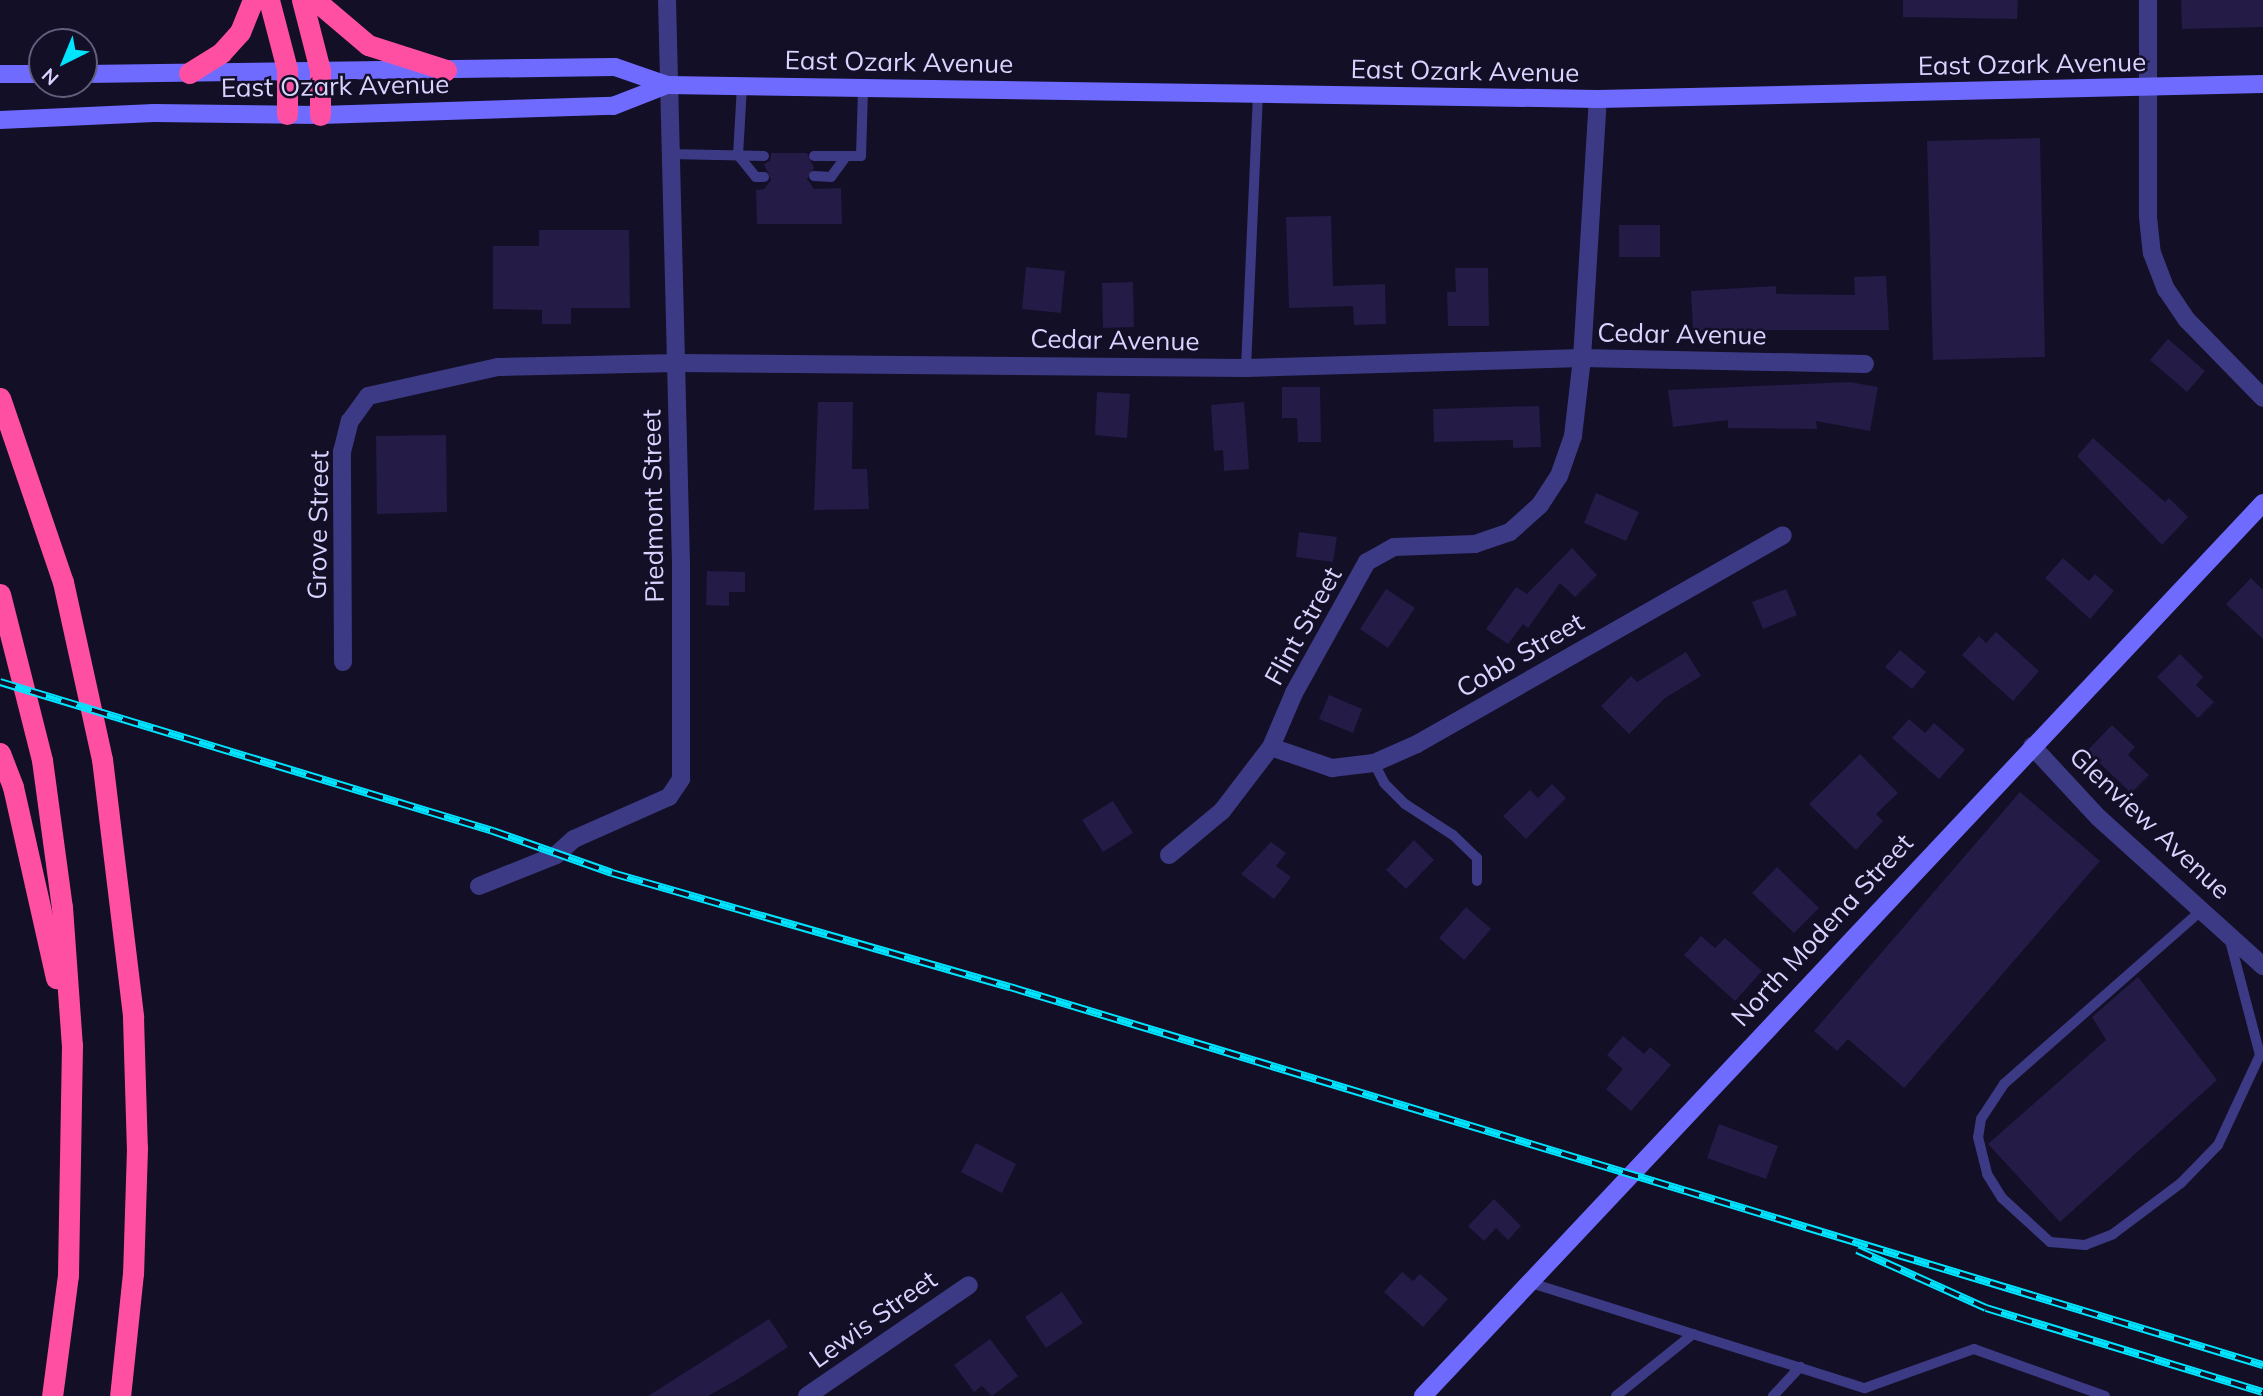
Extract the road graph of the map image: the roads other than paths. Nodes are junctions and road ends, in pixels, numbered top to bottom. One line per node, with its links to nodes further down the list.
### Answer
1 (253, 0): 10 (highway)
2 (270, 0): 7 (highway)
3 (302, 0): 8 (highway)
4 (315, 0): 9 (highway)
5 (667, 0): 15 (street, Piedmont Street)
6 (2148, 0): 18 (street)
7 (286, 69): 8 (main road, East Ozark Avenue); 10 (main road, East Ozark Avenue); 21 (highway)
8 (320, 70): 9 (main road, East Ozark Avenue); 22 (highway)
9 (446, 70): 15 (main road, East Ozark Avenue)
10 (189, 73): 13 (main road, East Ozark Avenue)
11 (0, 74): 12 (main road)
12 (28, 74)
13 (98, 74)
14 (2263, 84): 18 (main road, East Ozark Avenue)
15 (667, 85): 16 (main road, East Ozark Avenue); 22 (main road, East Ozark Avenue); 24 (street, Piedmont Street)
16 (742, 86): 17 (main road, East Ozark Avenue); 25 (lane)
17 (863, 88): 19 (main road, East Ozark Avenue); 28 (lane)
18 (2147, 88): 20 (main road, East Ozark Avenue); 38 (street)
19 (1258, 96): 20 (main road, East Ozark Avenue); 34 (lane)
20 (1598, 99): 31 (street, Flint Street)
21 (287, 114): 22 (main road, East Ozark Avenue); 23 (main road, East Ozark Avenue)
22 (320, 115)
23 (2, 120)
24 (670, 155): 25 (lane); 32 (street, Piedmont Street)
25 (738, 155): 26 (lane); 30 (lane)
26 (764, 156)
27 (814, 156): 28 (lane)
28 (846, 156): 29 (lane)
29 (814, 176)
30 (764, 177)
31 (1582, 358): 33 (street, Cedar Avenue); 34 (street, Cedar Avenue); 45 (street, Flint Street)
32 (677, 363): 34 (street, Cedar Avenue); 36 (street, Cedar Avenue); 50 (street, Piedmont Street)
33 (1865, 364)
34 (1246, 368)
35 (0, 381): 39 (highway)
36 (368, 396): 43 (street, Grove Street)
37 (0, 398): 39 (highway)
38 (2263, 398)
39 (9, 418): 61 (highway)
40 (2263, 503): 44 (main road, North Modena Street)
41 (1783, 535): 47 (street, Cobb Street)
42 (0, 594): 54 (highway)
43 (344, 662)
44 (2032, 746): 51 (street, Glenview Avenue); 55 (main road, North Modena Street)
45 (1271, 747): 47 (street, Cobb Street); 48 (street, Flint Street)
46 (0, 753): 54 (highway)
47 (1374, 763): 49 (lane)
48 (1169, 855)
49 (1477, 881)
50 (479, 886)
51 (2203, 909): 52 (street, Glenview Avenue); 52 (lane)
52 (2228, 931): 53 (street, Glenview Avenue)
53 (2263, 966)
54 (72, 1045): 60 (highway)
55 (1528, 1282): 57 (lane); 63 (main road, North Modena Street)
56 (969, 1285): 62 (street, Lewis Street)
57 (1693, 1334): 58 (lane); 64 (lane)
58 (1800, 1367): 59 (lane); 65 (lane)
59 (1866, 1393): 66 (lane)
60 (52, 1396)
61 (120, 1396)
62 (807, 1396)
63 (1423, 1396)
64 (1616, 1396)
65 (1773, 1396)
66 (2105, 1396)

